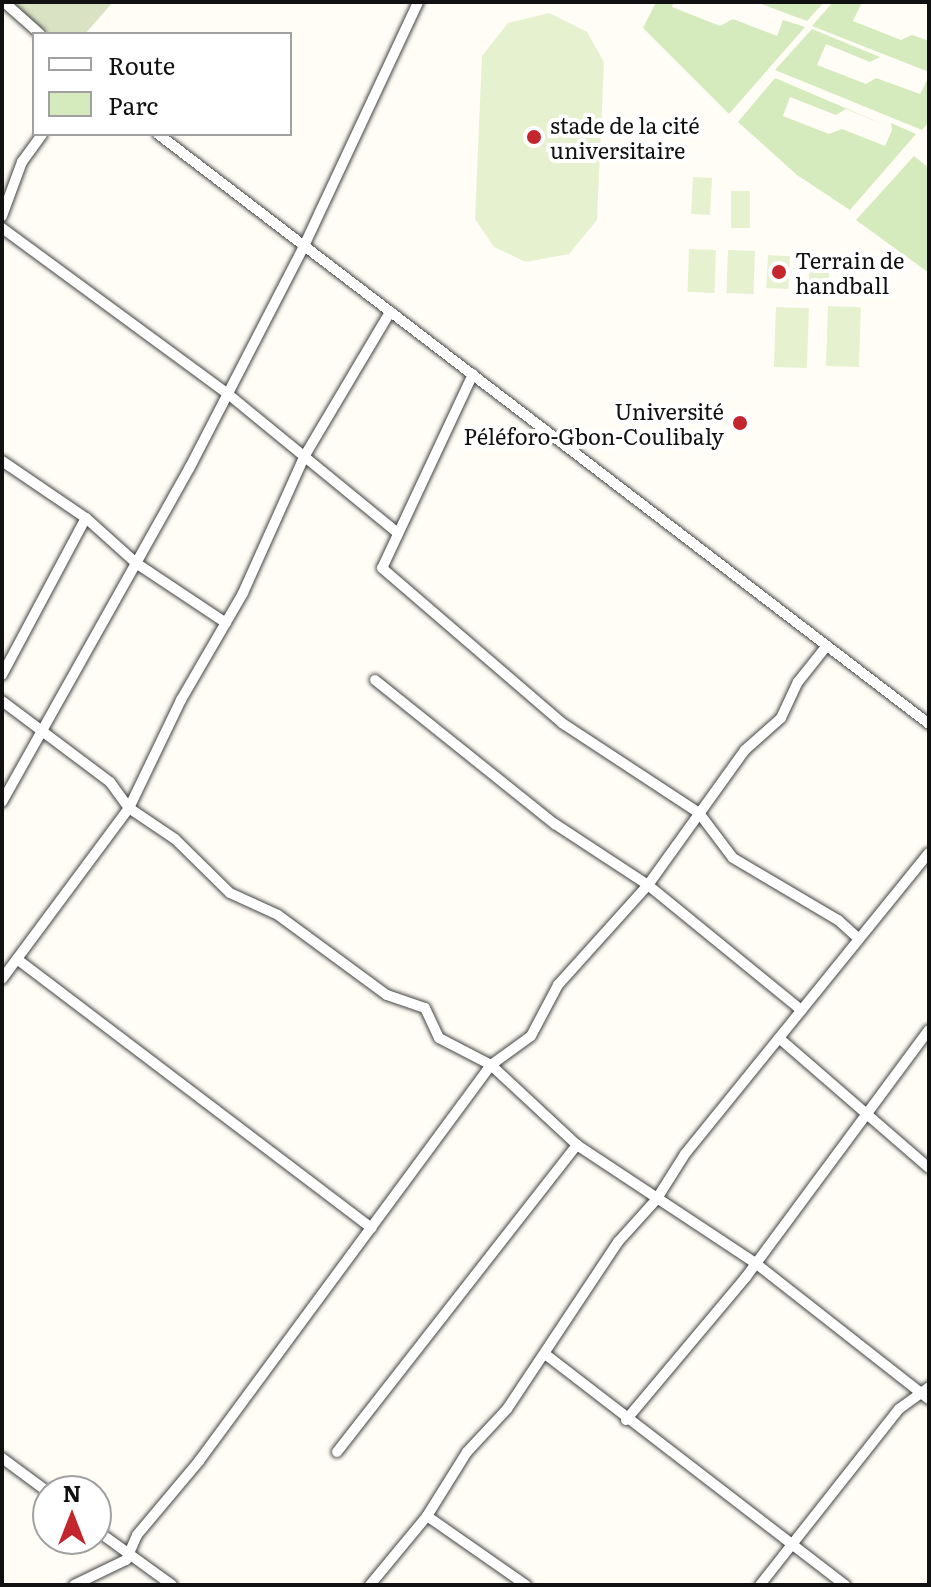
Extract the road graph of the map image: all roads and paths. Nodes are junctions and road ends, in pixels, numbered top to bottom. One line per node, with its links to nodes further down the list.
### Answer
1 (4, 2): 3 (street)
2 (418, 2): 8 (street)
3 (38, 32)
4 (41, 136): 6 (street)
5 (161, 136): 8 (street)
6 (2, 216)
7 (2, 228): 11 (street)
8 (303, 248): 9 (street); 11 (street)
9 (390, 312): 10 (street); 12 (street)
10 (473, 374): 15 (street); 18 (street)
11 (228, 394): 12 (street); 16 (street)
12 (304, 457): 15 (street); 17 (street)
13 (2, 461): 14 (street)
14 (86, 518): 16 (street); 19 (street)
15 (398, 533): 26 (street)
16 (136, 563): 17 (street); 23 (street)
17 (226, 623): 25 (street)
18 (825, 648): 22 (street); 26 (street)
19 (2, 675)
20 (375, 680): 28 (street)
21 (2, 701): 23 (street)
22 (929, 724)
23 (41, 729): 24 (street); 25 (street)
24 (2, 802)
25 (129, 808): 30 (street); 35 (street)
26 (699, 813): 28 (street); 29 (street)
27 (929, 853): 29 (street)
28 (648, 885): 32 (street); 35 (street)
29 (859, 939): 32 (street)
30 (17, 959): 31 (street); 40 (street)
31 (2, 979)
32 (801, 1010): 34 (street)
33 (929, 1030): 36 (street)
34 (779, 1038): 36 (street); 39 (street)
35 (491, 1065): 37 (street); 40 (street)
36 (865, 1114): 38 (street); 41 (street)
37 (577, 1145): 39 (street); 45 (street)
38 (929, 1168)
39 (656, 1200): 41 (street); 42 (street)
40 (371, 1228): 51 (street)
41 (754, 1262): 43 (street); 44 (street)
42 (545, 1354): 44 (street); 48 (street)
43 (927, 1393): 50 (street)
44 (626, 1420): 50 (street)
45 (337, 1452)
46 (2, 1458): 47 (street)
47 (32, 1480)
48 (427, 1516): 52 (street); 55 (street)
49 (112, 1539): 51 (street)
50 (792, 1544): 57 (street); 58 (street)
51 (130, 1550): 53 (street); 54 (street)
52 (507, 1580): 56 (street)
53 (74, 1585)
54 (172, 1585)
55 (370, 1585)
56 (526, 1585)
57 (760, 1585)
58 (845, 1585)

